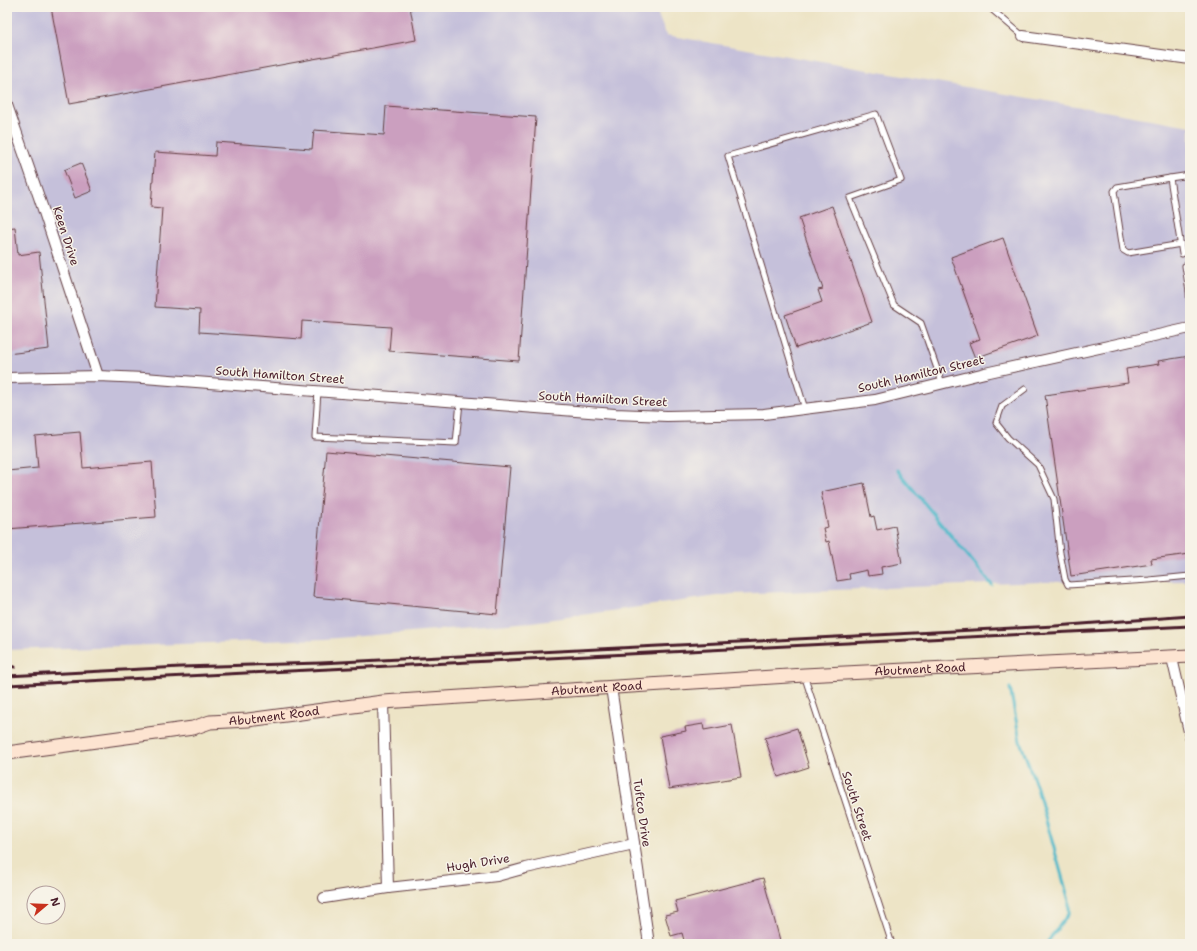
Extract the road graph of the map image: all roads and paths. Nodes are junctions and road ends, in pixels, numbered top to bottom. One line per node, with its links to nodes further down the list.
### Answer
1 (989, 7): 2 (lane)
2 (1023, 36): 3 (street)
3 (1190, 59)
4 (7, 104): 13 (street, Keen Drive)
5 (1190, 175): 6 (lane)
6 (1170, 178): 7 (lane); 7 (lane)
7 (1181, 244): 8 (lane)
8 (1182, 254)
9 (1185, 266): 10 (lane)
10 (1189, 291): 11 (lane)
11 (1190, 314)
12 (1190, 328): 15 (street, South Hamilton Street)
13 (98, 376): 14 (street, South Hamilton Street); 17 (street, South Hamilton Street)
14 (7, 378)
15 (942, 383): 19 (street, South Hamilton Street); 19 (lane)
16 (1025, 389): 20 (lane)
17 (318, 391): 18 (street, South Hamilton Street); 18 (lane)
18 (460, 402): 19 (street, South Hamilton Street)
19 (805, 409)
20 (1190, 576)
21 (1190, 656): 22 (main road, Abutment Road)
22 (1172, 658): 23 (main road, Abutment Road); 26 (street)
23 (804, 675): 24 (main road, Abutment Road); 32 (lane, South Street)
24 (611, 687): 25 (main road, Abutment Road); 28 (street, Tuftco Drive)
25 (383, 702): 27 (main road, Abutment Road); 29 (street)
26 (1190, 736)
27 (7, 753)
28 (634, 844): 29 (street, Hugh Drive); 31 (street, Tuftco Drive)
29 (388, 888): 30 (street, Hugh Drive)
30 (324, 898)
31 (649, 944)
32 (892, 944)

